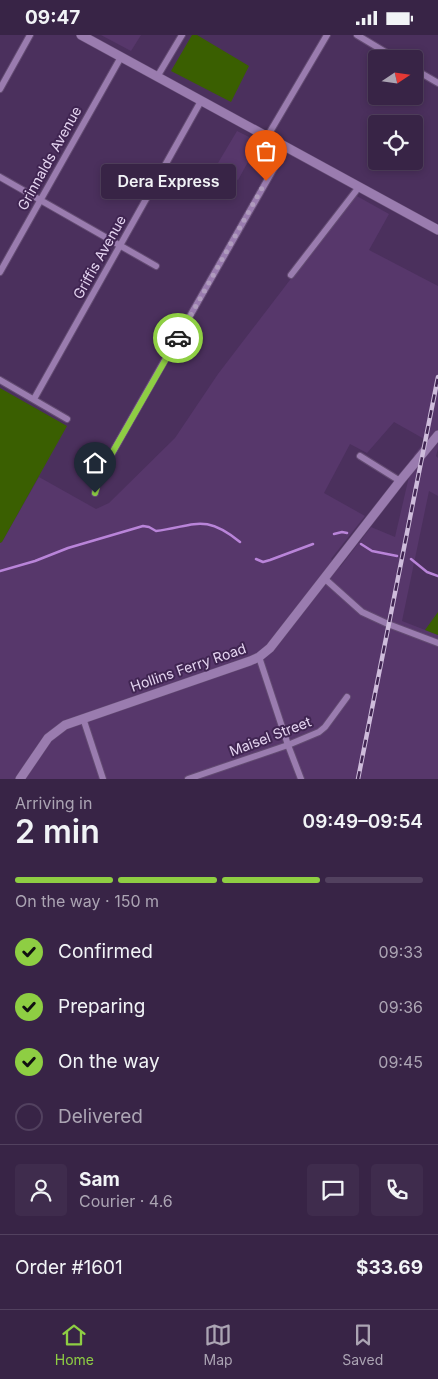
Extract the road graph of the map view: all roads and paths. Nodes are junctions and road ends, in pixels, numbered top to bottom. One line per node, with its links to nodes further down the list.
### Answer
1 (30, 35): 11 (street)
2 (82, 35): 7 (street)
3 (182, 35): 9 (street)
4 (327, 35): 13 (street)
5 (357, 35): 6 (street)
6 (382, 50)
7 (121, 57): 9 (street); 17 (street, Grinnalds Avenue)
8 (423, 74): 10 (street)
9 (157, 77): 12 (street)
10 (438, 83)
11 (0, 89)
12 (201, 101): 13 (street); 19 (street, Griffis Avenue)
13 (267, 137): 14 (street)
14 (286, 147): 16 (street); 29 (street)
15 (0, 177): 17 (street)
16 (359, 187): 18 (street); 22 (street)
17 (40, 200): 19 (street); 21 (street, Grinnalds Avenue)
18 (438, 231)
19 (120, 245): 20 (street); 24 (street, Griffis Avenue)
20 (156, 266)
21 (0, 272)
22 (291, 275)
23 (0, 380): 24 (street)
24 (34, 399): 25 (street)
25 (67, 419)
26 (438, 435): 28 (street, Hollins Ferry Road)
27 (360, 456): 28 (street)
28 (400, 481): 30 (street, Hollins Ferry Road)
29 (95, 493)
30 (324, 578): 31 (street); 32 (street, Hollins Ferry Road)
31 (438, 643)
32 (260, 657): 34 (street, Hollins Ferry Road); 35 (street)
33 (347, 697): 35 (street, Maisel Street)
34 (83, 718): 36 (street, Hollins Ferry Road); 37 (street)
35 (288, 745): 38 (street, Maisel Street); 39 (street)
36 (20, 779)
37 (103, 779)
38 (188, 779)
39 (301, 779)

